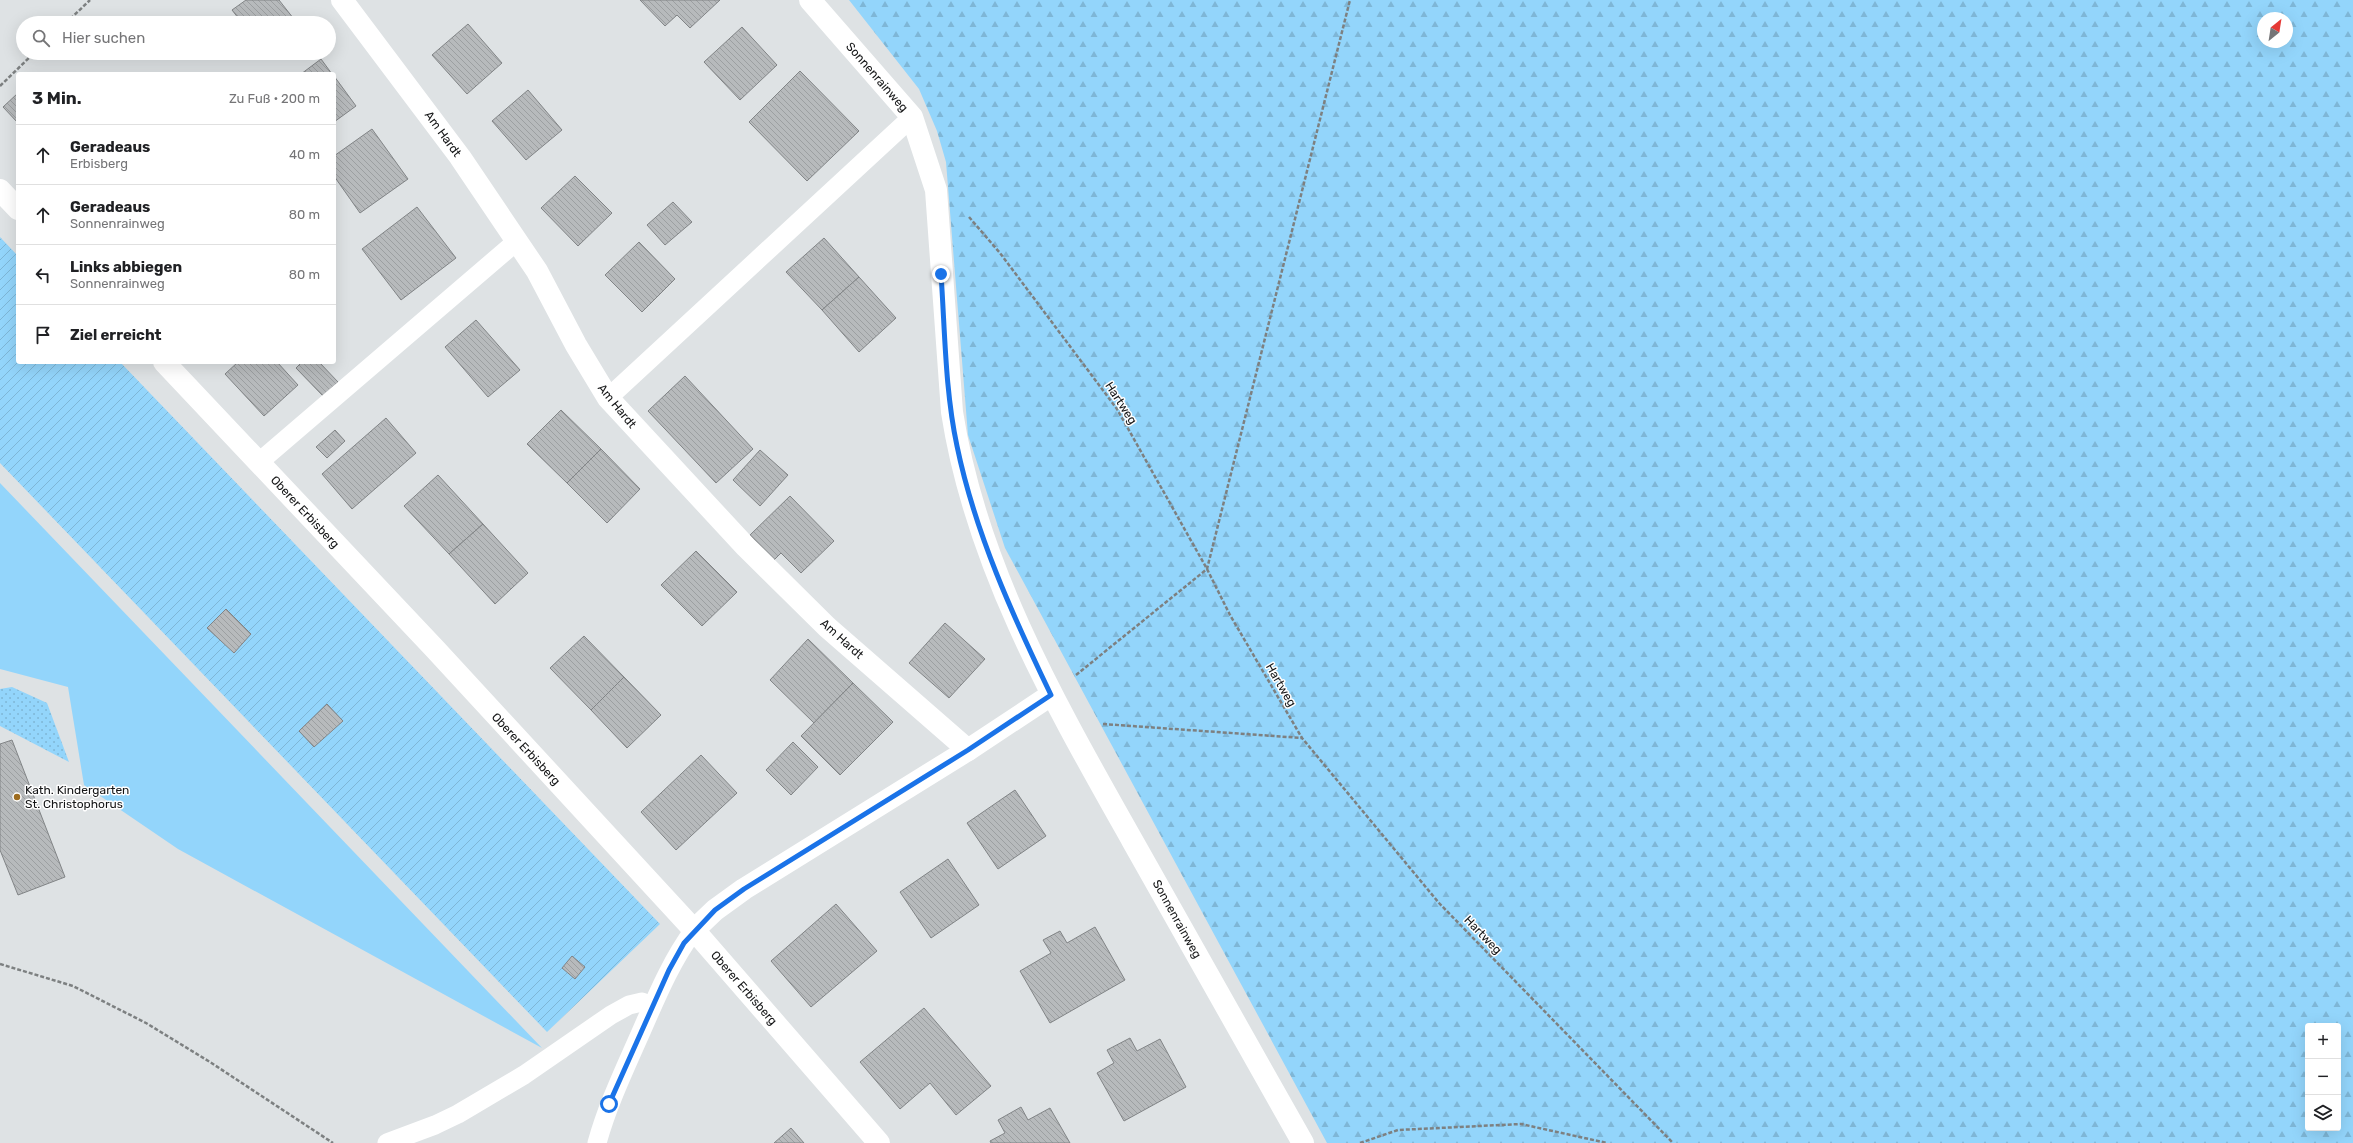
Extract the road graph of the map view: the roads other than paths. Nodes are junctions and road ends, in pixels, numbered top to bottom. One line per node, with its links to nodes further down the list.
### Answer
1 (342, 0): 6 (street, Am Hardt)
2 (810, 0): 3 (street, Sonnenrainweg)
3 (912, 117): 8 (lane); 10 (street, Sonnenrainweg)
4 (0, 190): 5 (street)
5 (16, 206)
6 (517, 241): 8 (street, Am Hardt); 9 (lane)
7 (166, 364): 9 (street, Oberer Erbisberg)
8 (608, 398): 11 (street, Am Hardt)
9 (258, 463): 12 (street, Oberer Erbisberg)
10 (1051, 695): 11 (street); 17 (street, Sonnenrainweg)
11 (968, 750): 12 (street)
12 (694, 930): 13 (lane); 16 (street, Oberer Erbisberg)
13 (652, 1006): 14 (lane); 15 (lane)
14 (387, 1143)
15 (597, 1143)
16 (879, 1143)
17 (1303, 1143)

